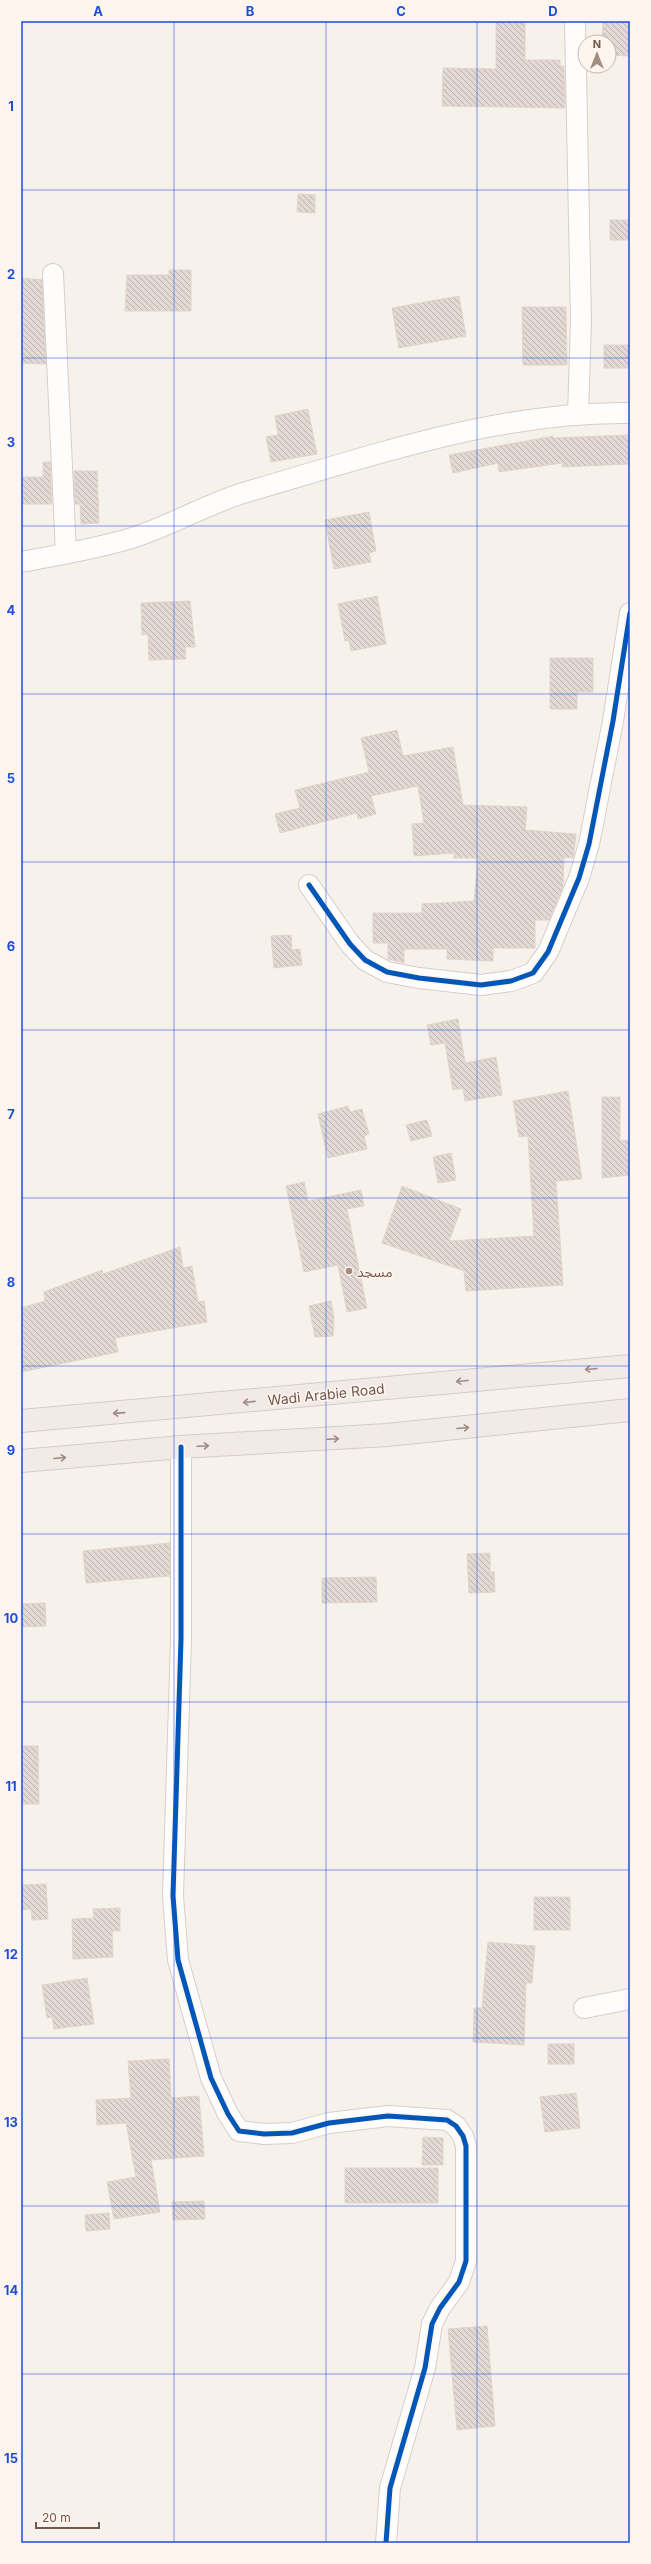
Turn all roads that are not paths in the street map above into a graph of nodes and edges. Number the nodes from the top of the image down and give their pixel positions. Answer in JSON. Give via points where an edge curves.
{"nodes":[{"id":1,"x":575,"y":21,"type":"edge"},
{"id":2,"x":53,"y":274,"type":"dead end"},
{"id":3,"x":578,"y":414,"type":"junction"},
{"id":4,"x":630,"y":414,"type":"edge"},
{"id":5,"x":66,"y":553,"type":"junction"},
{"id":6,"x":21,"y":562,"type":"edge"},
{"id":7,"x":630,"y":613,"type":"edge"},
{"id":8,"x":309,"y":885,"type":"dead end"},
{"id":9,"x":630,"y":1366,"type":"edge"},
{"id":10,"x":630,"y":1410,"type":"edge"},
{"id":11,"x":21,"y":1421,"type":"edge"},
{"id":12,"x":180,"y":1447,"type":"junction"},
{"id":13,"x":21,"y":1461,"type":"edge"},
{"id":14,"x":630,"y":1999,"type":"edge"},
{"id":15,"x":584,"y":2008,"type":"dead end"},
{"id":16,"x":386,"y":2543,"type":"edge"}],
"edges":[{"from":1,"to":3,"type":"street","via":[[581,321]]},
{"from":2,"to":5,"type":"street"},
{"from":3,"to":4,"type":"street"},
{"from":3,"to":5,"type":"street","via":[[466,432],[336,466],[214,503],[134,538]]},
{"from":5,"to":6,"type":"street"},
{"from":7,"to":8,"type":"street","via":[[613,721],[580,878],[548,952],[533,973],[511,981],[481,985],[387,972],[365,960],[350,944]]},
{"from":9,"to":11,"type":"highway","name":"Wadi Arabie Road","one_way":true},
{"from":12,"to":10,"type":"highway","one_way":true,"via":[[387,1435]]},
{"from":13,"to":12,"type":"highway","one_way":true},
{"from":12,"to":16,"type":"street","via":[[180,1639],[172,1896],[178,1960],[211,2078],[239,2131],[264,2134],[292,2133],[329,2123],[388,2116],[447,2120],[456,2126],[466,2146],[466,2261],[459,2282],[432,2324],[424,2368],[390,2488]]},
{"from":14,"to":15,"type":"street"}]}
